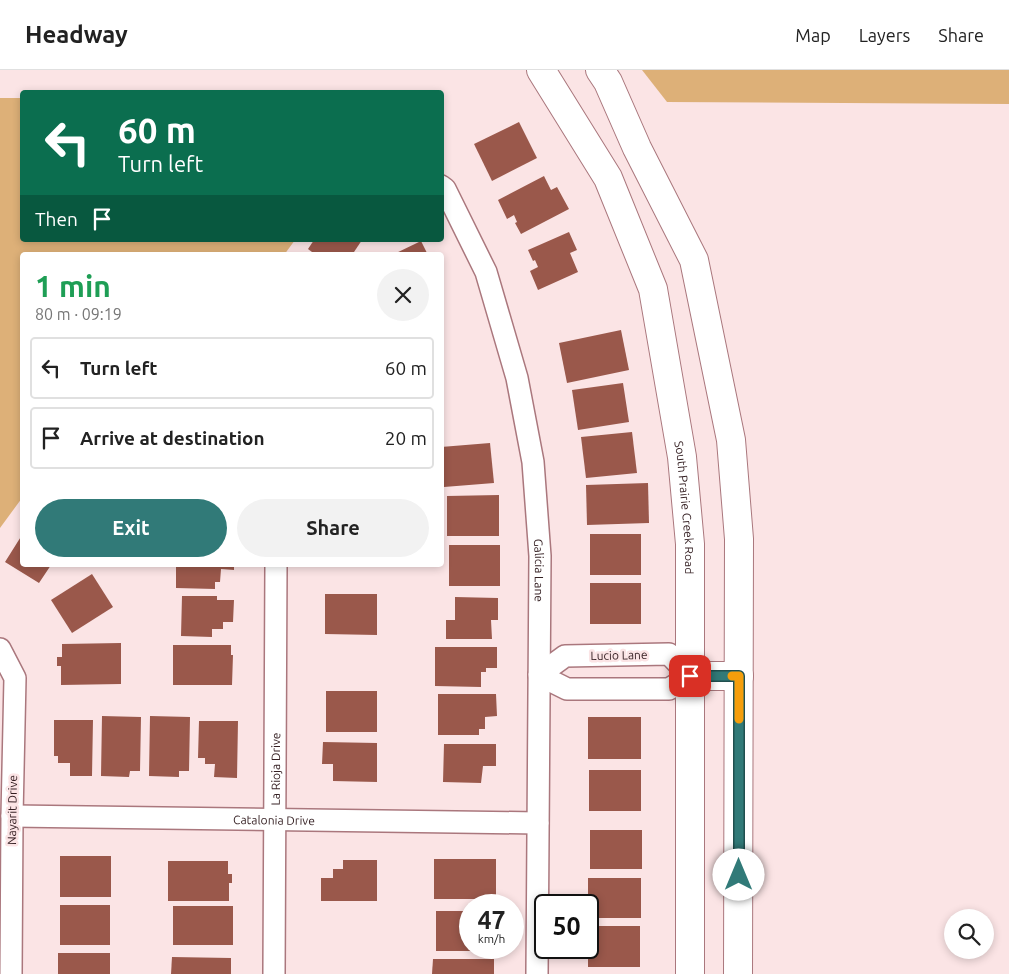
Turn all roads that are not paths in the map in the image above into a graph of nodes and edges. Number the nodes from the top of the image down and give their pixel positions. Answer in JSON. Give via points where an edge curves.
{"nodes":[{"id":1,"x":541,"y":70,"type":"edge"},
{"id":2,"x":600,"y":70,"type":"edge"},
{"id":3,"x":444,"y":188,"type":"edge"},
{"id":4,"x":276,"y":567,"type":"edge"},
{"id":5,"x":0,"y":649,"type":"edge"},
{"id":6,"x":539,"y":675,"type":"junction"},
{"id":7,"x":690,"y":676,"type":"junction"},
{"id":8,"x":739,"y":676,"type":"junction"},
{"id":9,"x":12,"y":816,"type":"junction"},
{"id":10,"x":275,"y":819,"type":"junction"},
{"id":11,"x":538,"y":822,"type":"junction"},
{"id":12,"x":11,"y":974,"type":"edge"},
{"id":13,"x":274,"y":974,"type":"edge"},
{"id":14,"x":537,"y":974,"type":"edge"},
{"id":15,"x":690,"y":974,"type":"edge"},
{"id":16,"x":738,"y":974,"type":"edge"}],
"edges":[{"from":1,"to":7,"type":"main road","name":"South Prairie Creek Road","via":[[608,178],[653,289],[682,457],[690,544]]},
{"from":2,"to":8,"type":"main road","via":[[694,260],[731,440],[739,539]]},
{"from":3,"to":6,"type":"street","name":"Galicia Lane","via":[[486,272],[517,378],[533,462],[540,556]]},
{"from":4,"to":10,"type":"street","name":"La Rioja Drive"},
{"from":5,"to":9,"type":"street","name":"Nayarit Drive","via":[[15,678]]},
{"from":6,"to":7,"type":"street","via":[[567,689],[669,689]]},
{"from":6,"to":7,"type":"street","name":"Lucio Lane","via":[[565,656],[669,654]]},
{"from":6,"to":11,"type":"street","name":"Galicia Lane"},
{"from":7,"to":8,"type":"main road"},
{"from":7,"to":15,"type":"main road","name":"South Prairie Creek Road"},
{"from":8,"to":16,"type":"main road"},
{"from":9,"to":10,"type":"street","name":"Catalonia Drive"},
{"from":9,"to":12,"type":"street","name":"Nayarit Drive"},
{"from":10,"to":11,"type":"street","name":"Catalonia Drive"},
{"from":10,"to":13,"type":"street","name":"La Rioja Drive"},
{"from":11,"to":14,"type":"street","name":"Galicia Lane"}]}
